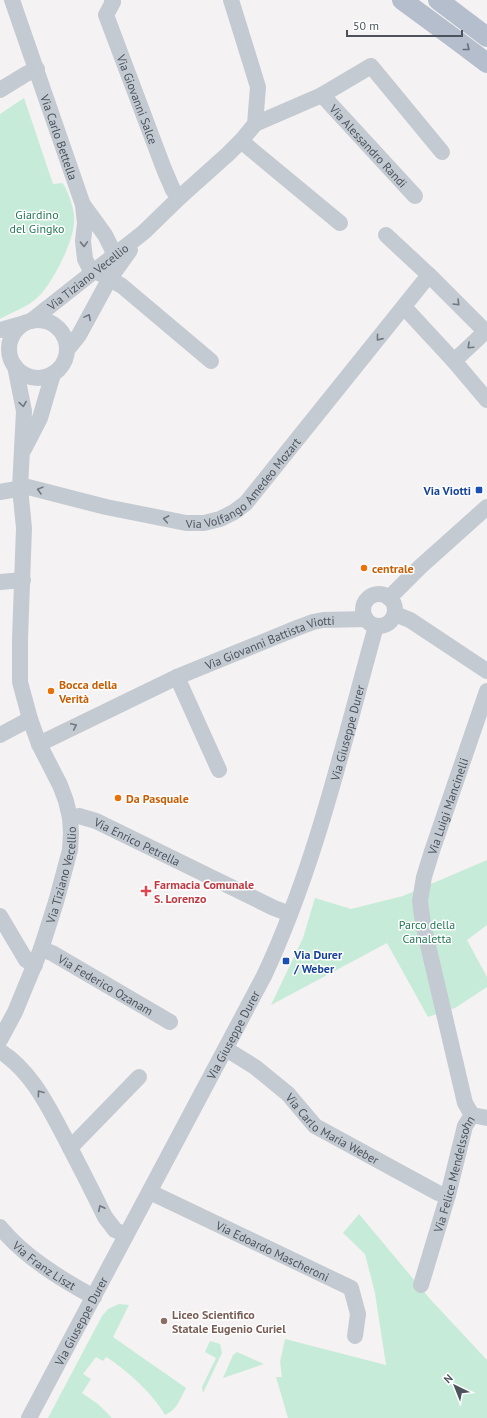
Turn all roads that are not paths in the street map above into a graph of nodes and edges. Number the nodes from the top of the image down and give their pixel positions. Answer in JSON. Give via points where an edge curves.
{"nodes":[{"id":1,"x":12,"y":0,"type":"edge"},
{"id":2,"x":112,"y":0,"type":"edge"},
{"id":3,"x":231,"y":0,"type":"edge"},
{"id":4,"x":402,"y":0,"type":"edge"},
{"id":5,"x":438,"y":0,"type":"edge"},
{"id":6,"x":487,"y":37,"type":"edge"},
{"id":7,"x":487,"y":64,"type":"edge"},
{"id":8,"x":37,"y":69,"type":"junction"},
{"id":9,"x":0,"y":90,"type":"edge"},
{"id":10,"x":322,"y":95,"type":"junction"},
{"id":11,"x":254,"y":124,"type":"junction"},
{"id":12,"x":241,"y":141,"type":"junction"},
{"id":13,"x":442,"y":152,"type":"dead end"},
{"id":14,"x":415,"y":196,"type":"dead end"},
{"id":15,"x":180,"y":197,"type":"junction"},
{"id":16,"x":83,"y":205,"type":"junction"},
{"id":17,"x":340,"y":223,"type":"dead end"},
{"id":18,"x":386,"y":236,"type":"dead end"},
{"id":19,"x":110,"y":268,"type":"junction"},
{"id":20,"x":429,"y":275,"type":"junction"},
{"id":21,"x":404,"y":307,"type":"junction"},
{"id":22,"x":28,"y":322,"type":"junction"},
{"id":23,"x":0,"y":330,"type":"edge"},
{"id":24,"x":486,"y":331,"type":"edge"},
{"id":25,"x":68,"y":350,"type":"junction"},
{"id":26,"x":9,"y":361,"type":"edge"},
{"id":27,"x":211,"y":361,"type":"dead end"},
{"id":28,"x":454,"y":361,"type":"junction"},
{"id":29,"x":53,"y":374,"type":"junction"},
{"id":30,"x":487,"y":400,"type":"edge"},
{"id":31,"x":22,"y":452,"type":"junction"},
{"id":32,"x":20,"y":488,"type":"junction"},
{"id":33,"x":0,"y":492,"type":"edge"},
{"id":34,"x":487,"y":507,"type":"edge"},
{"id":35,"x":23,"y":580,"type":"junction"},
{"id":36,"x":0,"y":582,"type":"edge"},
{"id":37,"x":389,"y":598,"type":"junction"},
{"id":38,"x":395,"y":614,"type":"junction"},
{"id":39,"x":371,"y":622,"type":"junction"},
{"id":40,"x":487,"y":670,"type":"edge"},
{"id":41,"x":177,"y":677,"type":"junction"},
{"id":42,"x":487,"y":691,"type":"edge"},
{"id":43,"x":30,"y":718,"type":"junction"},
{"id":44,"x":0,"y":735,"type":"edge"},
{"id":45,"x":39,"y":744,"type":"junction"},
{"id":46,"x":219,"y":770,"type":"dead end"},
{"id":47,"x":70,"y":818,"type":"junction"},
{"id":48,"x":290,"y":914,"type":"junction"},
{"id":49,"x":0,"y":916,"type":"edge"},
{"id":50,"x":423,"y":924,"type":"joint"},
{"id":51,"x":41,"y":949,"type":"junction"},
{"id":52,"x":35,"y":965,"type":"junction"},
{"id":53,"x":170,"y":1022,"type":"dead end"},
{"id":54,"x":0,"y":1040,"type":"edge"},
{"id":55,"x":226,"y":1049,"type":"junction"},
{"id":56,"x":0,"y":1052,"type":"edge"},
{"id":57,"x":139,"y":1077,"type":"dead end"},
{"id":58,"x":479,"y":1117,"type":"edge"},
{"id":59,"x":70,"y":1148,"type":"junction"},
{"id":60,"x":150,"y":1192,"type":"junction"},
{"id":61,"x":448,"y":1195,"type":"junction"},
{"id":62,"x":0,"y":1227,"type":"edge"},
{"id":63,"x":126,"y":1235,"type":"junction"},
{"id":64,"x":421,"y":1285,"type":"dead end"},
{"id":65,"x":94,"y":1296,"type":"junction"},
{"id":66,"x":355,"y":1336,"type":"dead end"},
{"id":67,"x":29,"y":1418,"type":"edge"}],
"edges":[{"from":1,"to":8,"type":"street","name":"Via Carlo Bettella"},
{"from":2,"to":15,"type":"street","name":"Via Giovanni Salce","via":[[106,15],[164,169],[173,190]]},
{"from":3,"to":11,"type":"street","via":[[258,87]]},
{"from":4,"to":7,"type":"main road","one_way":true},
{"from":5,"to":6,"type":"main road"},
{"from":8,"to":9,"type":"street"},
{"from":8,"to":16,"type":"street","name":"Via Carlo Bettella"},
{"from":10,"to":11,"type":"street","name":"Via Alessandro Randi"},
{"from":10,"to":13,"type":"street","name":"Via Alessandro Randi","via":[[371,66]]},
{"from":10,"to":14,"type":"street","name":"Via Alessandro Randi"},
{"from":11,"to":12,"type":"street","name":"Via Tiziano Vecellio"},
{"from":12,"to":15,"type":"street","name":"Via Tiziano Vecellio"},
{"from":12,"to":17,"type":"street"},
{"from":15,"to":19,"type":"street","name":"Via Tiziano Vecellio"},
{"from":16,"to":19,"type":"street","name":"Via Carlo Bettella","via":[[105,235]]},
{"from":16,"to":19,"type":"street","name":"Via Carlo Bettella","one_way":true,"via":[[85,259],[89,267]]},
{"from":18,"to":20,"type":"street"},
{"from":19,"to":22,"type":"street","name":"Via Tiziano Vecellio"},
{"from":25,"to":19,"type":"street","name":"Via Tiziano Vecellio","one_way":true,"via":[[79,335]]},
{"from":19,"to":27,"type":"street","name":"Via Tiziano Vecellio","via":[[122,286]]},
{"from":20,"to":21,"type":"street","name":"Via Volfango Amedeo Mozart"},
{"from":20,"to":24,"type":"street","one_way":true},
{"from":21,"to":28,"type":"street"},
{"from":21,"to":32,"type":"street","name":"Via Volfango Amedeo Mozart","one_way":true,"via":[[246,503],[220,519],[204,523],[186,523],[106,507],[28,487]]},
{"from":22,"to":23,"type":"street"},
{"from":22,"to":25,"type":"street","via":[[46,321],[59,329],[67,342]]},
{"from":22,"to":26,"type":"street","via":[[15,331],[12,337]]},
{"from":24,"to":28,"type":"street","one_way":true},
{"from":25,"to":29,"type":"street","via":[[61,368]]},
{"from":26,"to":29,"type":"street","via":[[24,374],[35,378]]},
{"from":26,"to":31,"type":"street","name":"Via Tiziano Vecellio","one_way":true,"via":[[24,411]]},
{"from":28,"to":30,"type":"street"},
{"from":29,"to":31,"type":"street","name":"Via Tiziano Vecellio","via":[[40,418]]},
{"from":31,"to":32,"type":"street","name":"Via Tiziano Vecellio"},
{"from":32,"to":33,"type":"street"},
{"from":32,"to":35,"type":"street","name":"Via Tiziano Vecellio","via":[[24,528]]},
{"from":34,"to":37,"type":"street"},
{"from":35,"to":36,"type":"street"},
{"from":35,"to":43,"type":"street","name":"Via Tiziano Vecellio","via":[[20,682]]},
{"from":37,"to":38,"type":"street","via":[[395,608]]},
{"from":37,"to":39,"type":"street","via":[[384,595],[374,596],[365,603],[363,608]]},
{"from":38,"to":39,"type":"street","name":"Via Giovanni Battista Viotti","via":[[388,624],[382,626]]},
{"from":38,"to":40,"type":"street","via":[[410,620]]},
{"from":39,"to":41,"type":"street","name":"Via Giovanni Battista Viotti","via":[[313,622]]},
{"from":39,"to":48,"type":"street","name":"Via Giuseppe Durer","via":[[321,823]]},
{"from":45,"to":41,"type":"street","name":"Via Giovanni Battista Viotti","one_way":true},
{"from":41,"to":46,"type":"street"},
{"from":42,"to":50,"type":"street","name":"Via Luigi Mancinelli","via":[[424,878],[420,901]]},
{"from":43,"to":44,"type":"street"},
{"from":43,"to":45,"type":"street","name":"Via Tiziano Vecellio"},
{"from":45,"to":47,"type":"street","name":"Via Tiziano Vecellio","via":[[60,786]]},
{"from":47,"to":48,"type":"street","name":"Via Enrico Petrella","via":[[79,816],[96,821]]},
{"from":47,"to":51,"type":"street","name":"Via Tiziano Vecellio","via":[[70,850]]},
{"from":48,"to":55,"type":"street","name":"Via Giuseppe Durer","via":[[279,946]]},
{"from":49,"to":52,"type":"street","via":[[26,960]]},
{"from":50,"to":58,"type":"street","name":"Via Felice Mendelssohn","via":[[465,1103]]},
{"from":51,"to":52,"type":"street","name":"Via Tiziano Vecellio"},
{"from":51,"to":53,"type":"street","name":"Via Federico Ozanam"},
{"from":52,"to":54,"type":"street","name":"Via Tiziano Vecellio"},
{"from":55,"to":60,"type":"street","name":"Via Giuseppe Durer"},
{"from":55,"to":61,"type":"street","name":"Via Carlo Maria Weber","via":[[255,1067],[288,1094],[315,1126],[438,1193]]},
{"from":59,"to":56,"type":"street","one_way":true,"via":[[43,1097],[27,1075]]},
{"from":57,"to":59,"type":"street"},
{"from":58,"to":61,"type":"street","name":"Via Felice Mendelssohn","via":[[465,1126]]},
{"from":63,"to":59,"type":"street","one_way":true,"via":[[115,1230],[105,1217]]},
{"from":60,"to":63,"type":"street","name":"Via Giuseppe Durer"},
{"from":60,"to":66,"type":"street","name":"Via Edoardo Mascheroni","via":[[351,1288],[358,1314]]},
{"from":61,"to":64,"type":"street","name":"Via Felice Mendelssohn"},
{"from":62,"to":65,"type":"street","name":"Via Franz Liszt","via":[[25,1253],[56,1275]]},
{"from":63,"to":65,"type":"street","name":"Via Giuseppe Durer"},
{"from":65,"to":67,"type":"street","name":"Via Giuseppe Durer"}]}
